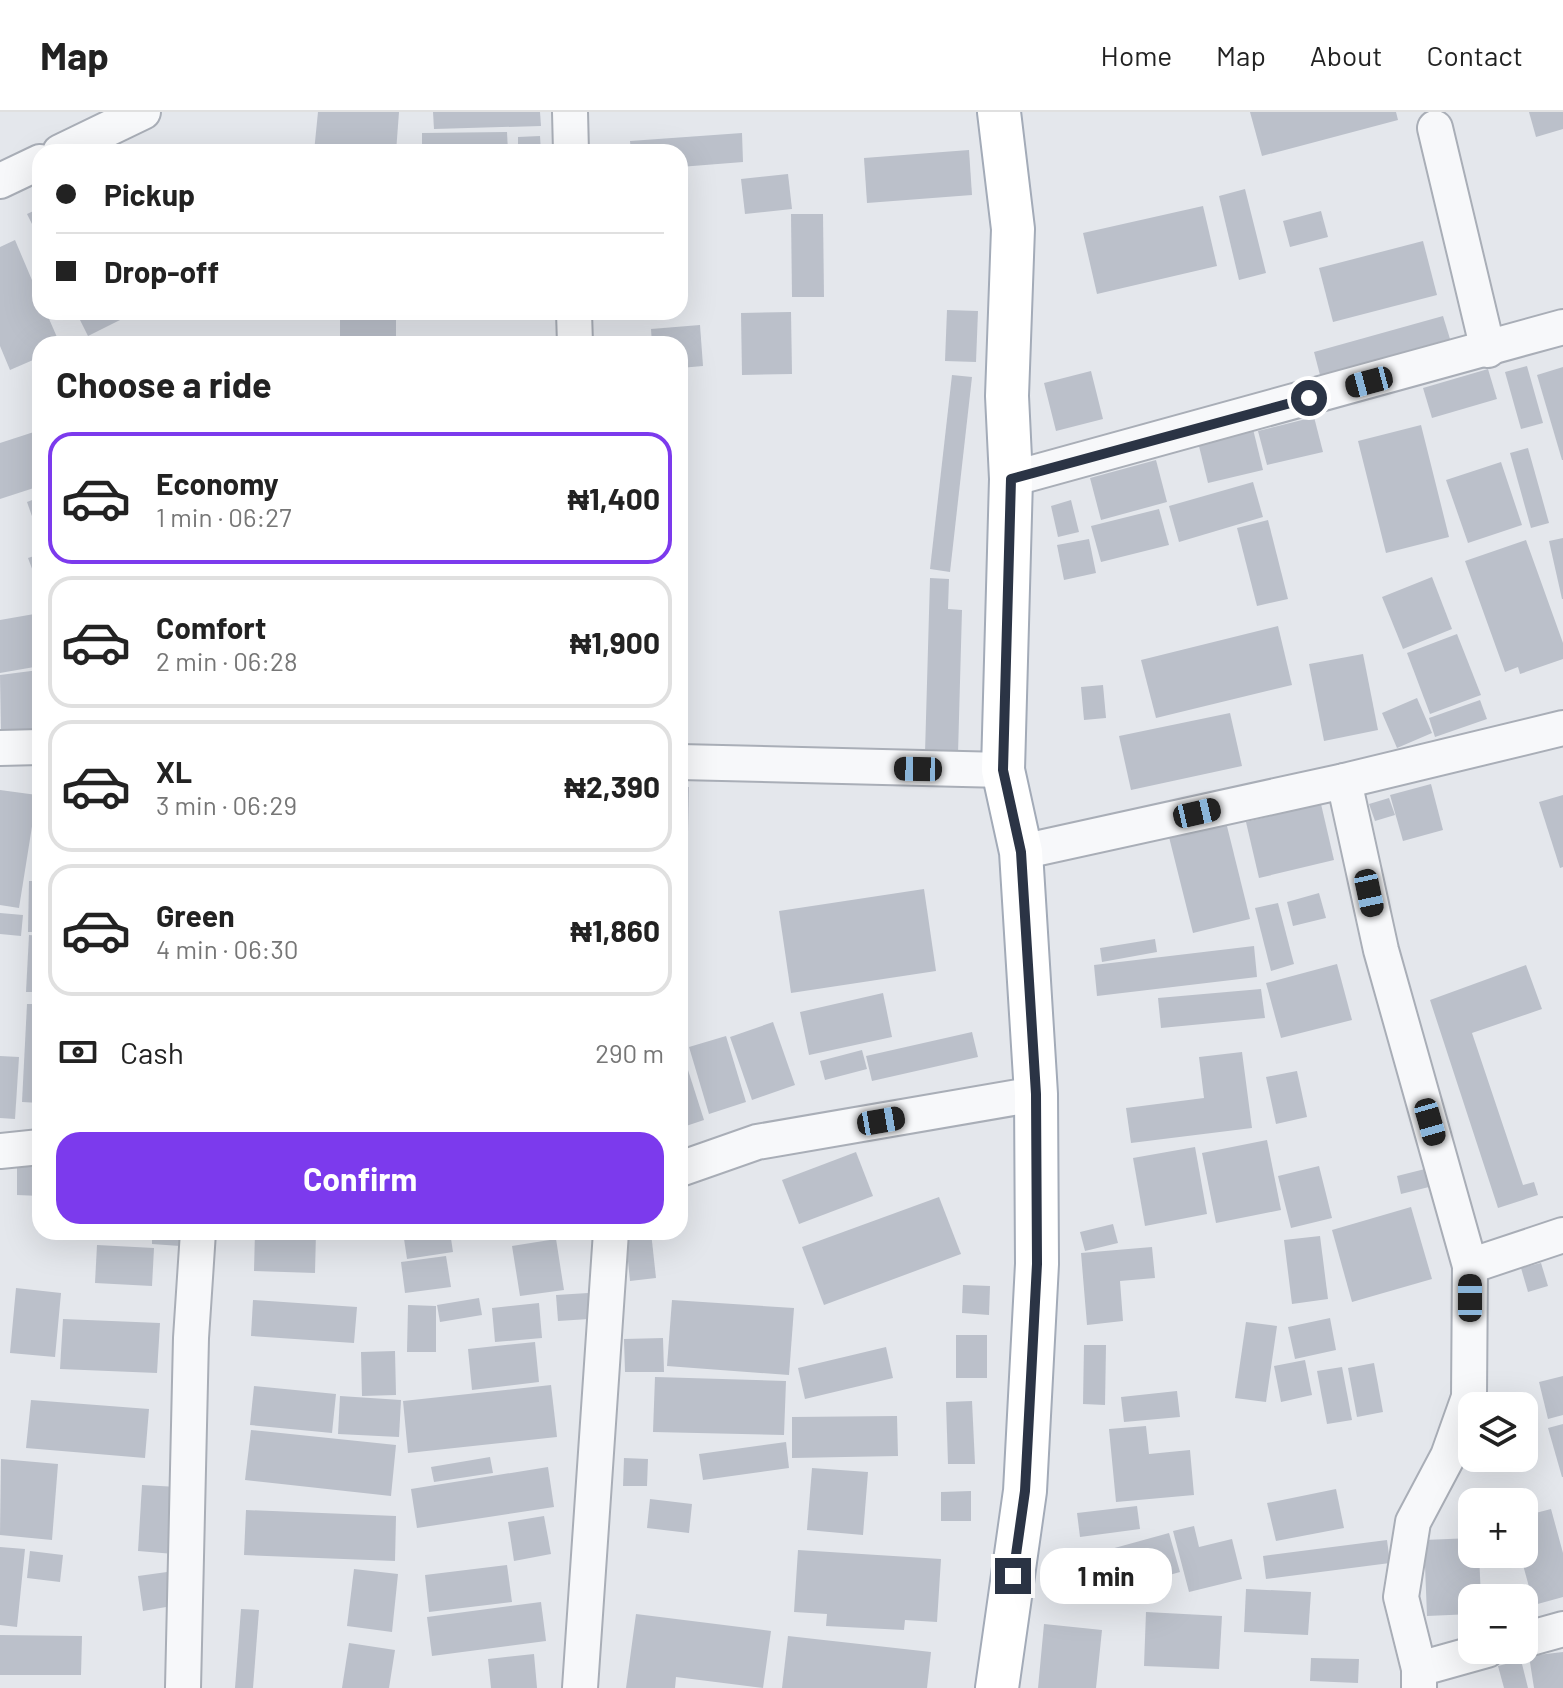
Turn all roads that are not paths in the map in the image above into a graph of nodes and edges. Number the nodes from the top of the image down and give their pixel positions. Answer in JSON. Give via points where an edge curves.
{"nodes":[{"id":1,"x":143,"y":112,"type":"edge"},
{"id":2,"x":570,"y":112,"type":"edge"},
{"id":3,"x":999,"y":112,"type":"edge"},
{"id":4,"x":1435,"y":128,"type":"dead end"},
{"id":5,"x":77,"y":144,"type":"edge"},
{"id":6,"x":571,"y":144,"type":"edge"},
{"id":7,"x":32,"y":166,"type":"edge"},
{"id":8,"x":0,"y":181,"type":"edge"},
{"id":9,"x":1563,"y":327,"type":"edge"},
{"id":10,"x":1488,"y":350,"type":"junction"},
{"id":11,"x":1011,"y":479,"type":"junction"},
{"id":12,"x":1563,"y":728,"type":"edge"},
{"id":13,"x":32,"y":747,"type":"edge"},
{"id":14,"x":0,"y":748,"type":"edge"},
{"id":15,"x":688,"y":762,"type":"edge"},
{"id":16,"x":1003,"y":770,"type":"junction"},
{"id":17,"x":1344,"y":781,"type":"junction"},
{"id":18,"x":1021,"y":852,"type":"junction"},
{"id":19,"x":1036,"y":1094,"type":"junction"},
{"id":20,"x":32,"y":1148,"type":"edge"},
{"id":21,"x":0,"y":1151,"type":"edge"},
{"id":22,"x":688,"y":1166,"type":"edge"},
{"id":23,"x":1563,"y":1235,"type":"edge"},
{"id":24,"x":197,"y":1240,"type":"edge"},
{"id":25,"x":610,"y":1240,"type":"edge"},
{"id":26,"x":1470,"y":1266,"type":"junction"},
{"id":27,"x":1563,"y":1629,"type":"edge"},
{"id":28,"x":1538,"y":1636,"type":"edge"},
{"id":29,"x":1458,"y":1662,"type":"edge"},
{"id":30,"x":1419,"y":1678,"type":"edge"},
{"id":31,"x":183,"y":1688,"type":"edge"},
{"id":32,"x":580,"y":1688,"type":"edge"},
{"id":33,"x":997,"y":1688,"type":"edge"}],
"edges":[{"from":1,"to":5,"type":"street"},
{"from":2,"to":6,"type":"street"},
{"from":3,"to":11,"type":"main road","via":[[1013,229],[1007,396]]},
{"from":4,"to":10,"type":"street"},
{"from":7,"to":8,"type":"street"},
{"from":9,"to":10,"type":"street"},
{"from":10,"to":11,"type":"street"},
{"from":11,"to":16,"type":"main road"},
{"from":12,"to":17,"type":"street"},
{"from":13,"to":14,"type":"street"},
{"from":15,"to":16,"type":"street"},
{"from":16,"to":18,"type":"main road"},
{"from":17,"to":18,"type":"street"},
{"from":17,"to":26,"type":"street","via":[[1381,950]]},
{"from":18,"to":19,"type":"main road"},
{"from":19,"to":22,"type":"street","via":[[757,1142]]},
{"from":19,"to":33,"type":"main road","via":[[1037,1264],[1025,1491]]},
{"from":20,"to":21,"type":"street"},
{"from":23,"to":26,"type":"street"},
{"from":24,"to":31,"type":"street"},
{"from":25,"to":32,"type":"street"},
{"from":26,"to":30,"type":"street","via":[[1469,1397],[1448,1456],[1413,1522],[1401,1597]]},
{"from":27,"to":28,"type":"street"},
{"from":29,"to":30,"type":"street"}]}
